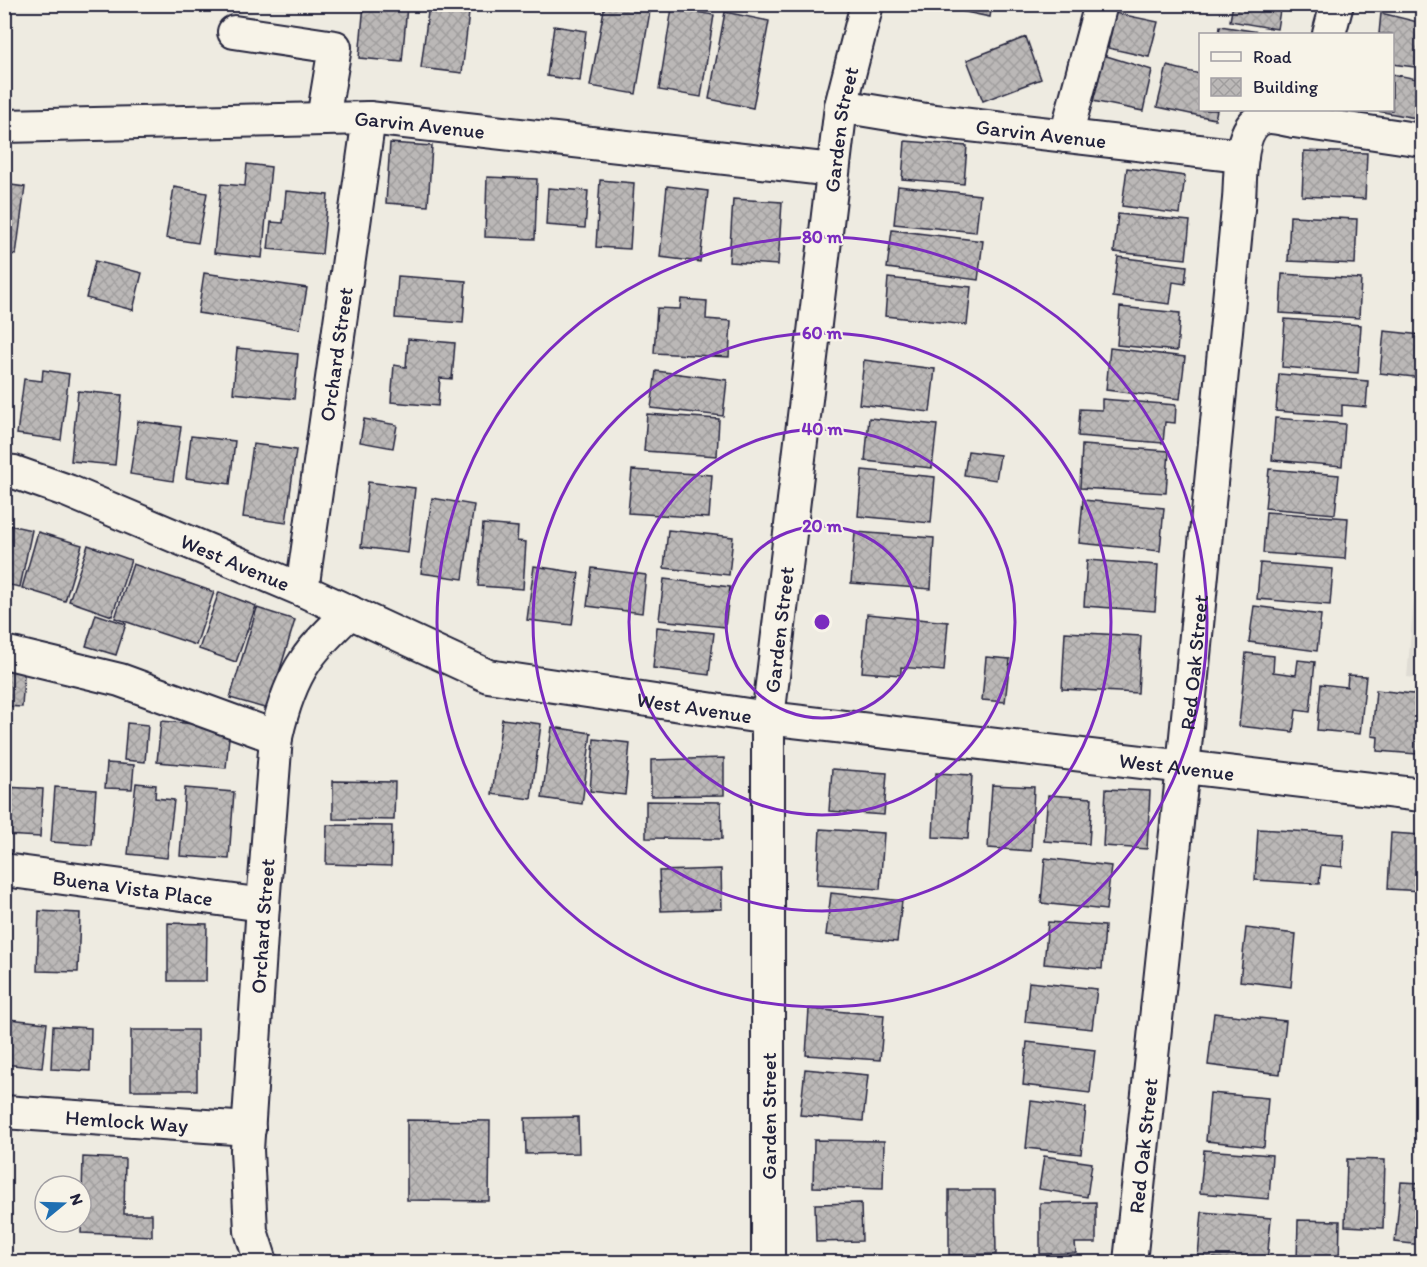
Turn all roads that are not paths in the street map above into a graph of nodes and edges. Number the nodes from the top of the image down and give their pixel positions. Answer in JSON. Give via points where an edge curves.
{"nodes":[{"id":1,"x":867,"y":4,"type":"edge"},
{"id":2,"x":1101,"y":4,"type":"edge"},
{"id":3,"x":1336,"y":4,"type":"edge"},
{"id":4,"x":234,"y":32,"type":"dead end"},
{"id":5,"x":1329,"y":33,"type":"edge"},
{"id":6,"x":841,"y":106,"type":"junction"},
{"id":7,"x":1299,"y":115,"type":"edge"},
{"id":8,"x":369,"y":118,"type":"junction"},
{"id":9,"x":323,"y":119,"type":"junction"},
{"id":10,"x":4,"y":126,"type":"edge"},
{"id":11,"x":1066,"y":136,"type":"junction"},
{"id":12,"x":1422,"y":140,"type":"edge"},
{"id":13,"x":1242,"y":156,"type":"junction"},
{"id":14,"x":833,"y":170,"type":"junction"},
{"id":15,"x":4,"y":471,"type":"edge"},
{"id":16,"x":302,"y":590,"type":"junction"},
{"id":17,"x":350,"y":612,"type":"junction"},
{"id":18,"x":4,"y":652,"type":"edge"},
{"id":19,"x":768,"y":718,"type":"junction"},
{"id":20,"x":276,"y":737,"type":"junction"},
{"id":21,"x":1183,"y":767,"type":"junction"},
{"id":22,"x":1422,"y":795,"type":"edge"},
{"id":23,"x":4,"y":870,"type":"edge"},
{"id":24,"x":263,"y":905,"type":"junction"},
{"id":25,"x":4,"y":1112,"type":"edge"},
{"id":26,"x":249,"y":1129,"type":"junction"},
{"id":27,"x":261,"y":1263,"type":"edge"},
{"id":28,"x":768,"y":1263,"type":"edge"},
{"id":29,"x":1130,"y":1263,"type":"edge"}],
"edges":[{"from":1,"to":6,"type":"street","name":"Garden Street"},
{"from":2,"to":11,"type":"street"},
{"from":3,"to":5,"type":"street"},
{"from":4,"to":9,"type":"street","via":[[335,47]]},
{"from":6,"to":11,"type":"street","name":"Garvin Avenue"},
{"from":6,"to":14,"type":"street","name":"Garden Street"},
{"from":7,"to":12,"type":"street"},
{"from":7,"to":13,"type":"street","name":"Red Oak Street","via":[[1268,116],[1256,121],[1245,136]]},
{"from":8,"to":9,"type":"street","name":"Garvin Avenue"},
{"from":8,"to":14,"type":"street","name":"Garvin Avenue"},
{"from":8,"to":16,"type":"street","name":"Orchard Street"},
{"from":9,"to":10,"type":"street","name":"Garvin Avenue"},
{"from":11,"to":13,"type":"street","name":"Garvin Avenue"},
{"from":13,"to":21,"type":"street","name":"Red Oak Street"},
{"from":14,"to":19,"type":"street","name":"Garden Street"},
{"from":15,"to":16,"type":"street","name":"West Avenue","via":[[68,491]]},
{"from":16,"to":17,"type":"street","name":"West Avenue"},
{"from":17,"to":19,"type":"street","name":"West Avenue","via":[[488,676]]},
{"from":17,"to":20,"type":"street","name":"Orchard Street","via":[[306,658],[294,678]]},
{"from":18,"to":20,"type":"street","via":[[120,680]]},
{"from":19,"to":21,"type":"street","name":"West Avenue"},
{"from":19,"to":28,"type":"street","name":"Garden Street"},
{"from":20,"to":24,"type":"street","name":"Orchard Street"},
{"from":21,"to":22,"type":"street","name":"West Avenue"},
{"from":21,"to":29,"type":"street","name":"Red Oak Street"},
{"from":23,"to":24,"type":"street","name":"Buena Vista Place"},
{"from":24,"to":26,"type":"street","name":"Orchard Street"},
{"from":25,"to":26,"type":"street","name":"Hemlock Way"},
{"from":26,"to":27,"type":"street","name":"Orchard Street","via":[[251,1231]]}]}
